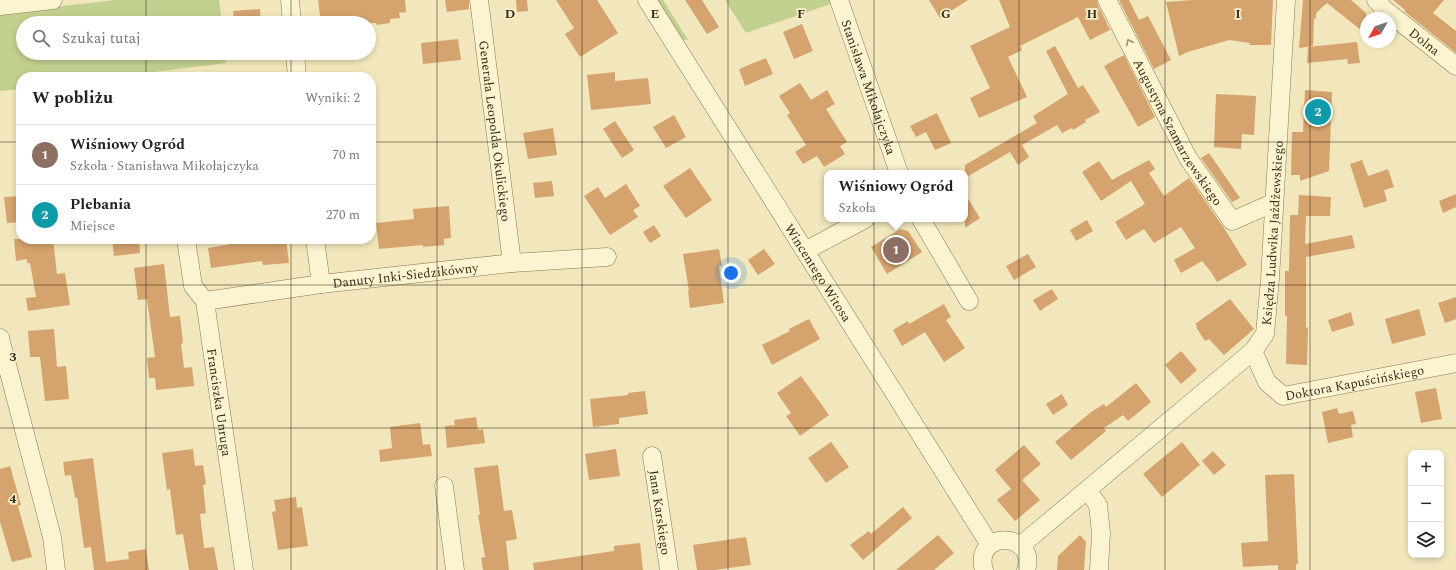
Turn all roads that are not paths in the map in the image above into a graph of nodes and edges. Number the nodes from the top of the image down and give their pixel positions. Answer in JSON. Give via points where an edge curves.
{"nodes":[{"id":1,"x":44,"y":0,"type":"edge"},
{"id":2,"x":290,"y":0,"type":"edge"},
{"id":3,"x":479,"y":0,"type":"edge"},
{"id":4,"x":647,"y":0,"type":"edge"},
{"id":5,"x":839,"y":0,"type":"edge"},
{"id":6,"x":1107,"y":0,"type":"edge"},
{"id":7,"x":1286,"y":0,"type":"edge"},
{"id":8,"x":1376,"y":0,"type":"edge"},
{"id":9,"x":0,"y":6,"type":"edge"},
{"id":10,"x":291,"y":16,"type":"edge"},
{"id":11,"x":296,"y":60,"type":"edge"},
{"id":12,"x":1456,"y":66,"type":"edge"},
{"id":13,"x":297,"y":72,"type":"edge"},
{"id":14,"x":898,"y":170,"type":"edge"},
{"id":15,"x":1273,"y":203,"type":"junction"},
{"id":16,"x":859,"y":222,"type":"edge"},
{"id":17,"x":923,"y":222,"type":"edge"},
{"id":18,"x":187,"y":244,"type":"edge"},
{"id":19,"x":316,"y":244,"type":"edge"},
{"id":20,"x":805,"y":251,"type":"junction"},
{"id":21,"x":607,"y":257,"type":"dead end"},
{"id":22,"x":512,"y":263,"type":"junction"},
{"id":23,"x":321,"y":284,"type":"junction"},
{"id":24,"x":205,"y":301,"type":"junction"},
{"id":25,"x":969,"y":302,"type":"dead end"},
{"id":26,"x":0,"y":338,"type":"edge"},
{"id":27,"x":1253,"y":351,"type":"junction"},
{"id":28,"x":1456,"y":363,"type":"edge"},
{"id":29,"x":652,"y":456,"type":"dead end"},
{"id":30,"x":444,"y":486,"type":"dead end"},
{"id":31,"x":1088,"y":491,"type":"junction"},
{"id":32,"x":990,"y":545,"type":"junction"},
{"id":33,"x":1020,"y":546,"type":"junction"},
{"id":34,"x":56,"y":570,"type":"edge"},
{"id":35,"x":244,"y":570,"type":"edge"},
{"id":36,"x":456,"y":570,"type":"edge"},
{"id":37,"x":669,"y":570,"type":"edge"},
{"id":38,"x":984,"y":570,"type":"edge"},
{"id":39,"x":1026,"y":570,"type":"edge"},
{"id":40,"x":1099,"y":570,"type":"edge"}],
"edges":[{"from":1,"to":9,"type":"street"},
{"from":2,"to":10,"type":"street"},
{"from":3,"to":22,"type":"street","name":"Generała Leopolda Okulickiego"},
{"from":4,"to":20,"type":"street","name":"Wincentego Witosa"},
{"from":5,"to":14,"type":"street","name":"Stanisława Mikołajczyka"},
{"from":15,"to":6,"type":"street","name":"Augustyna Szamarzewskiego","one_way":true,"via":[[1232,221],[1188,158]]},
{"from":7,"to":15,"type":"street","name":"Księdza Ludwika Jażdżewskiego"},
{"from":8,"to":12,"type":"street","name":"Dolna"},
{"from":11,"to":13,"type":"street"},
{"from":15,"to":27,"type":"street","name":"Księdza Ludwika Jażdżewskiego","via":[[1265,334]]},
{"from":16,"to":20,"type":"street"},
{"from":17,"to":25,"type":"street"},
{"from":18,"to":24,"type":"street","name":"Franciszka Unruga","via":[[193,286]]},
{"from":19,"to":23,"type":"street"},
{"from":20,"to":32,"type":"street","name":"Wincentego Witosa"},
{"from":21,"to":22,"type":"street","name":"Danuty Inki-Siedzikówny"},
{"from":22,"to":23,"type":"street","name":"Danuty Inki-Siedzikówny"},
{"from":23,"to":24,"type":"street","name":"Danuty Inki-Siedzikówny"},
{"from":24,"to":35,"type":"street","name":"Franciszka Unruga"},
{"from":26,"to":34,"type":"street","via":[[52,537]]},
{"from":27,"to":28,"type":"street","name":"Doktora Kapuścińskiego","via":[[1267,382],[1284,396]]},
{"from":27,"to":31,"type":"street","name":"Księdza Ludwika Jażdżewskiego"},
{"from":29,"to":37,"type":"street","name":"Jana Karskiego"},
{"from":30,"to":36,"type":"street"},
{"from":31,"to":33,"type":"street","name":"Księdza Ludwika Jażdżewskiego"},
{"from":31,"to":40,"type":"street","via":[[1098,505],[1101,533]]},
{"from":32,"to":33,"type":"street","via":[[1002,540],[1015,542]]},
{"from":32,"to":38,"type":"street","via":[[983,556]]},
{"from":33,"to":39,"type":"street","via":[[1027,558]]}]}
